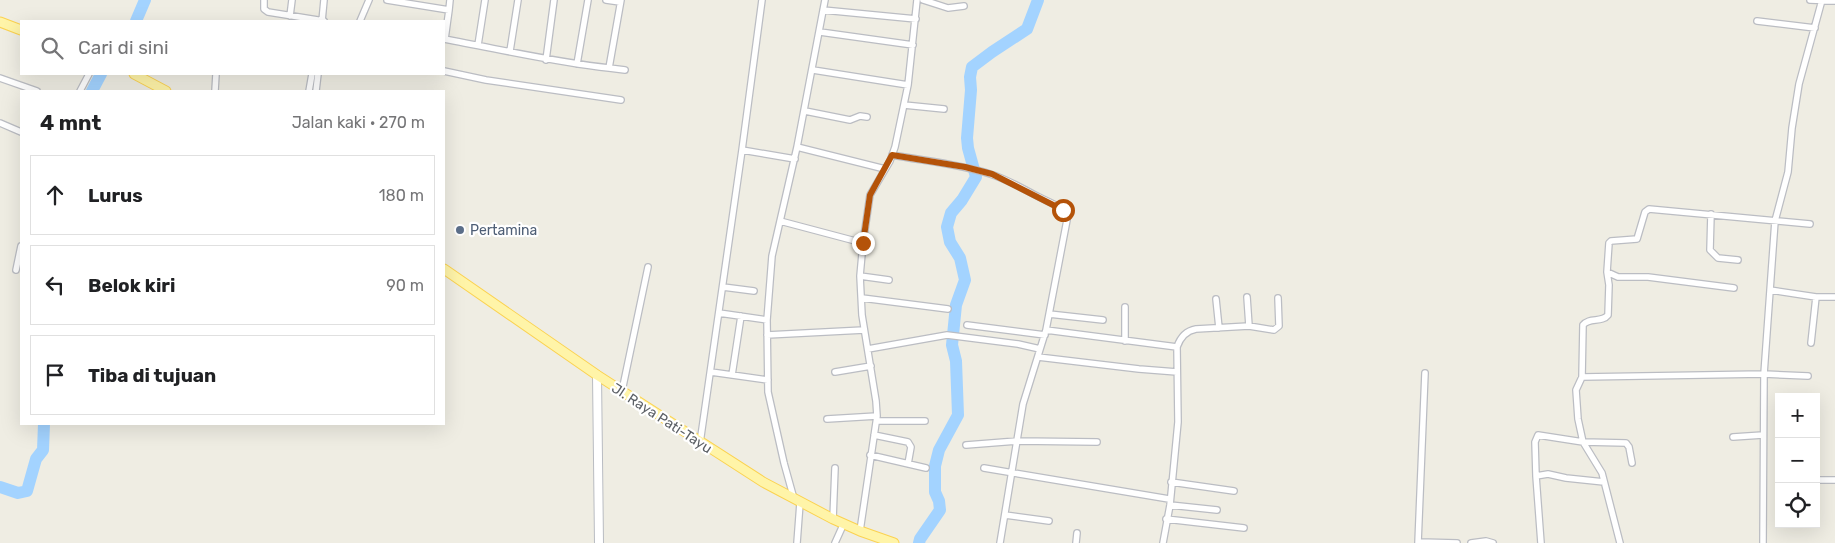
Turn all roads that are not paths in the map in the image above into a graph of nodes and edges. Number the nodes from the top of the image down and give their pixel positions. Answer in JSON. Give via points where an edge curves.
{"nodes":[{"id":1,"x":264,"y":0,"type":"edge"},
{"id":2,"x":292,"y":0,"type":"edge"},
{"id":3,"x":324,"y":0,"type":"edge"},
{"id":4,"x":369,"y":0,"type":"edge"},
{"id":5,"x":387,"y":0,"type":"edge"},
{"id":6,"x":450,"y":0,"type":"edge"},
{"id":7,"x":485,"y":0,"type":"edge"},
{"id":8,"x":518,"y":0,"type":"edge"},
{"id":9,"x":554,"y":0,"type":"edge"},
{"id":10,"x":588,"y":0,"type":"edge"},
{"id":11,"x":606,"y":0,"type":"edge"},
{"id":12,"x":762,"y":0,"type":"edge"},
{"id":13,"x":825,"y":0,"type":"edge"},
{"id":14,"x":917,"y":0,"type":"edge"},
{"id":15,"x":923,"y":0,"type":"edge"},
{"id":16,"x":1810,"y":0,"type":"edge"},
{"id":17,"x":1822,"y":0,"type":"edge"},
{"id":18,"x":1835,"y":0,"type":"edge"},
{"id":19,"x":620,"y":1,"type":"edge"},
{"id":20,"x":413,"y":2,"type":"edge"},
{"id":21,"x":964,"y":6,"type":"dead end"},
{"id":22,"x":449,"y":10,"type":"junction"},
{"id":23,"x":823,"y":10,"type":"junction"},
{"id":24,"x":290,"y":16,"type":"junction"},
{"id":25,"x":916,"y":19,"type":"junction"},
{"id":26,"x":316,"y":20,"type":"edge"},
{"id":27,"x":322,"y":20,"type":"edge"},
{"id":28,"x":360,"y":20,"type":"edge"},
{"id":29,"x":0,"y":22,"type":"edge"},
{"id":30,"x":1757,"y":22,"type":"dead end"},
{"id":31,"x":1815,"y":28,"type":"junction"},
{"id":32,"x":20,"y":30,"type":"edge"},
{"id":33,"x":820,"y":32,"type":"junction"},
{"id":34,"x":445,"y":33,"type":"edge"},
{"id":35,"x":445,"y":39,"type":"edge"},
{"id":36,"x":478,"y":45,"type":"junction"},
{"id":37,"x":913,"y":46,"type":"junction"},
{"id":38,"x":510,"y":51,"type":"junction"},
{"id":39,"x":546,"y":60,"type":"junction"},
{"id":40,"x":577,"y":64,"type":"junction"},
{"id":41,"x":609,"y":68,"type":"junction"},
{"id":42,"x":625,"y":70,"type":"dead end"},
{"id":43,"x":813,"y":70,"type":"junction"},
{"id":44,"x":445,"y":72,"type":"edge"},
{"id":45,"x":88,"y":75,"type":"edge"},
{"id":46,"x":136,"y":75,"type":"edge"},
{"id":47,"x":216,"y":75,"type":"edge"},
{"id":48,"x":315,"y":75,"type":"edge"},
{"id":49,"x":315,"y":75,"type":"edge"},
{"id":50,"x":0,"y":78,"type":"edge"},
{"id":51,"x":908,"y":85,"type":"junction"},
{"id":52,"x":34,"y":90,"type":"edge"},
{"id":53,"x":81,"y":90,"type":"edge"},
{"id":54,"x":164,"y":90,"type":"edge"},
{"id":55,"x":215,"y":90,"type":"edge"},
{"id":56,"x":309,"y":90,"type":"edge"},
{"id":57,"x":316,"y":90,"type":"edge"},
{"id":58,"x":621,"y":100,"type":"dead end"},
{"id":59,"x":904,"y":105,"type":"junction"},
{"id":60,"x":944,"y":109,"type":"dead end"},
{"id":61,"x":805,"y":110,"type":"junction"},
{"id":62,"x":867,"y":117,"type":"dead end"},
{"id":63,"x":0,"y":123,"type":"edge"},
{"id":64,"x":20,"y":131,"type":"edge"},
{"id":65,"x":797,"y":147,"type":"junction"},
{"id":66,"x":742,"y":150,"type":"junction"},
{"id":67,"x":892,"y":155,"type":"junction"},
{"id":68,"x":795,"y":159,"type":"junction"},
{"id":69,"x":886,"y":169,"type":"junction"},
{"id":70,"x":1711,"y":214,"type":"junction"},
{"id":71,"x":780,"y":221,"type":"junction"},
{"id":72,"x":1775,"y":221,"type":"junction"},
{"id":73,"x":1810,"y":224,"type":"dead end"},
{"id":74,"x":863,"y":243,"type":"junction"},
{"id":75,"x":20,"y":251,"type":"edge"},
{"id":76,"x":1738,"y":260,"type":"dead end"},
{"id":77,"x":648,"y":267,"type":"dead end"},
{"id":78,"x":16,"y":270,"type":"dead end"},
{"id":79,"x":445,"y":270,"type":"edge"},
{"id":80,"x":1607,"y":272,"type":"junction"},
{"id":81,"x":860,"y":276,"type":"junction"},
{"id":82,"x":889,"y":280,"type":"dead end"},
{"id":83,"x":722,"y":287,"type":"junction"},
{"id":84,"x":1734,"y":288,"type":"dead end"},
{"id":85,"x":1770,"y":290,"type":"junction"},
{"id":86,"x":754,"y":291,"type":"dead end"},
{"id":87,"x":1248,"y":296,"type":"dead end"},
{"id":88,"x":1816,"y":297,"type":"junction"},
{"id":89,"x":1835,"y":297,"type":"edge"},
{"id":90,"x":862,"y":298,"type":"junction"},
{"id":91,"x":1278,"y":298,"type":"dead end"},
{"id":92,"x":1216,"y":299,"type":"dead end"},
{"id":93,"x":1125,"y":308,"type":"dead end"},
{"id":94,"x":948,"y":310,"type":"dead end"},
{"id":95,"x":719,"y":313,"type":"junction"},
{"id":96,"x":1049,"y":314,"type":"junction"},
{"id":97,"x":741,"y":316,"type":"junction"},
{"id":98,"x":766,"y":320,"type":"junction"},
{"id":99,"x":1103,"y":320,"type":"dead end"},
{"id":100,"x":967,"y":325,"type":"dead end"},
{"id":101,"x":1249,"y":326,"type":"junction"},
{"id":102,"x":1218,"y":328,"type":"junction"},
{"id":103,"x":864,"y":330,"type":"junction"},
{"id":104,"x":1046,"y":333,"type":"junction"},
{"id":105,"x":768,"y":335,"type":"junction"},
{"id":106,"x":1126,"y":341,"type":"junction"},
{"id":107,"x":1811,"y":343,"type":"dead end"},
{"id":108,"x":1177,"y":348,"type":"junction"},
{"id":109,"x":868,"y":349,"type":"junction"},
{"id":110,"x":1040,"y":349,"type":"junction"},
{"id":111,"x":1038,"y":357,"type":"junction"},
{"id":112,"x":871,"y":366,"type":"junction"},
{"id":113,"x":711,"y":372,"type":"junction"},
{"id":114,"x":835,"y":372,"type":"dead end"},
{"id":115,"x":1177,"y":372,"type":"junction"},
{"id":116,"x":1425,"y":373,"type":"dead end"},
{"id":117,"x":1764,"y":374,"type":"junction"},
{"id":118,"x":597,"y":375,"type":"junction"},
{"id":119,"x":732,"y":375,"type":"junction"},
{"id":120,"x":1808,"y":376,"type":"dead end"},
{"id":121,"x":1582,"y":377,"type":"junction"},
{"id":122,"x":768,"y":380,"type":"junction"},
{"id":123,"x":622,"y":392,"type":"junction"},
{"id":124,"x":827,"y":419,"type":"dead end"},
{"id":125,"x":877,"y":419,"type":"junction"},
{"id":126,"x":925,"y":421,"type":"dead end"},
{"id":127,"x":874,"y":435,"type":"junction"},
{"id":128,"x":1763,"y":435,"type":"junction"},
{"id":129,"x":1733,"y":437,"type":"dead end"},
{"id":130,"x":1016,"y":441,"type":"junction"},
{"id":131,"x":1097,"y":442,"type":"dead end"},
{"id":132,"x":1584,"y":442,"type":"junction"},
{"id":133,"x":700,"y":443,"type":"junction"},
{"id":134,"x":966,"y":444,"type":"dead end"},
{"id":135,"x":870,"y":455,"type":"junction"},
{"id":136,"x":1632,"y":463,"type":"dead end"},
{"id":137,"x":908,"y":464,"type":"junction"},
{"id":138,"x":835,"y":468,"type":"dead end"},
{"id":139,"x":926,"y":468,"type":"dead end"},
{"id":140,"x":984,"y":468,"type":"dead end"},
{"id":141,"x":1012,"y":472,"type":"junction"},
{"id":142,"x":1536,"y":476,"type":"junction"},
{"id":143,"x":1820,"y":480,"type":"edge"},
{"id":144,"x":1835,"y":480,"type":"edge"},
{"id":145,"x":1171,"y":482,"type":"junction"},
{"id":146,"x":1604,"y":482,"type":"junction"},
{"id":147,"x":1234,"y":491,"type":"dead end"},
{"id":148,"x":797,"y":501,"type":"junction"},
{"id":149,"x":1169,"y":502,"type":"junction"},
{"id":150,"x":1217,"y":510,"type":"dead end"},
{"id":151,"x":1005,"y":516,"type":"junction"},
{"id":152,"x":834,"y":519,"type":"junction"},
{"id":153,"x":1166,"y":519,"type":"junction"},
{"id":154,"x":1049,"y":521,"type":"dead end"},
{"id":155,"x":844,"y":523,"type":"junction"},
{"id":156,"x":1244,"y":528,"type":"dead end"},
{"id":157,"x":860,"y":531,"type":"junction"},
{"id":158,"x":1077,"y":534,"type":"dead end"},
{"id":159,"x":1418,"y":542,"type":"edge"},
{"id":160,"x":599,"y":543,"type":"edge"},
{"id":161,"x":797,"y":543,"type":"edge"},
{"id":162,"x":835,"y":543,"type":"edge"},
{"id":163,"x":894,"y":543,"type":"edge"},
{"id":164,"x":1000,"y":543,"type":"edge"},
{"id":165,"x":1076,"y":543,"type":"edge"},
{"id":166,"x":1162,"y":543,"type":"edge"},
{"id":167,"x":1457,"y":543,"type":"edge"},
{"id":168,"x":1471,"y":543,"type":"edge"},
{"id":169,"x":1493,"y":543,"type":"edge"},
{"id":170,"x":1541,"y":543,"type":"edge"},
{"id":171,"x":1620,"y":543,"type":"edge"},
{"id":172,"x":1763,"y":543,"type":"edge"}],
"edges":[{"from":1,"to":24,"type":"street","via":[[265,11]]},
{"from":2,"to":24,"type":"street"},
{"from":3,"to":27,"type":"street"},
{"from":4,"to":28,"type":"street"},
{"from":5,"to":20,"type":"street"},
{"from":6,"to":22,"type":"street"},
{"from":7,"to":36,"type":"street"},
{"from":8,"to":38,"type":"street"},
{"from":9,"to":39,"type":"street"},
{"from":10,"to":40,"type":"street"},
{"from":11,"to":19,"type":"street"},
{"from":12,"to":66,"type":"street"},
{"from":13,"to":23,"type":"street"},
{"from":14,"to":25,"type":"street"},
{"from":15,"to":21,"type":"street","via":[[948,8]]},
{"from":16,"to":17,"type":"street"},
{"from":17,"to":18,"type":"street"},
{"from":17,"to":31,"type":"street"},
{"from":19,"to":41,"type":"street"},
{"from":20,"to":22,"type":"street"},
{"from":22,"to":34,"type":"street"},
{"from":23,"to":25,"type":"street"},
{"from":23,"to":33,"type":"street"},
{"from":24,"to":26,"type":"street"},
{"from":25,"to":37,"type":"street"},
{"from":29,"to":32,"type":"main road"},
{"from":30,"to":31,"type":"street"},
{"from":31,"to":72,"type":"street","via":[[1799,84],[1788,172]]},
{"from":33,"to":37,"type":"street"},
{"from":33,"to":43,"type":"street"},
{"from":35,"to":36,"type":"street"},
{"from":36,"to":38,"type":"street"},
{"from":37,"to":51,"type":"street"},
{"from":38,"to":39,"type":"street"},
{"from":39,"to":40,"type":"street"},
{"from":40,"to":41,"type":"street"},
{"from":41,"to":42,"type":"street"},
{"from":43,"to":51,"type":"street"},
{"from":43,"to":61,"type":"street"},
{"from":44,"to":58,"type":"street"},
{"from":45,"to":53,"type":"street"},
{"from":46,"to":54,"type":"main road"},
{"from":47,"to":55,"type":"street"},
{"from":48,"to":56,"type":"street"},
{"from":49,"to":57,"type":"street"},
{"from":50,"to":52,"type":"street"},
{"from":51,"to":59,"type":"street"},
{"from":59,"to":60,"type":"street"},
{"from":59,"to":67,"type":"street"},
{"from":61,"to":62,"type":"street","via":[[850,120]]},
{"from":61,"to":65,"type":"street"},
{"from":63,"to":64,"type":"street"},
{"from":65,"to":68,"type":"street"},
{"from":65,"to":69,"type":"street"},
{"from":66,"to":68,"type":"street"},
{"from":66,"to":83,"type":"street"},
{"from":67,"to":69,"type":"street"},
{"from":67,"to":96,"type":"street","via":[[992,174],[1063,210],[1067,220]]},
{"from":68,"to":71,"type":"street"},
{"from":69,"to":74,"type":"street","via":[[870,195]]},
{"from":70,"to":72,"type":"street"},
{"from":70,"to":76,"type":"street","via":[[1710,250],[1718,258]]},
{"from":70,"to":80,"type":"street","via":[[1647,210],[1637,239],[1609,243]]},
{"from":71,"to":74,"type":"street"},
{"from":71,"to":98,"type":"street","via":[[772,256]]},
{"from":72,"to":73,"type":"street"},
{"from":72,"to":85,"type":"street"},
{"from":74,"to":81,"type":"street"},
{"from":75,"to":78,"type":"street"},
{"from":77,"to":123,"type":"street"},
{"from":79,"to":118,"type":"main road","name":"Jl. Raya Pati-Tayu"},
{"from":80,"to":84,"type":"street","via":[[1618,277],[1648,277]]},
{"from":80,"to":121,"type":"street","via":[[1608,315],[1583,325]]},
{"from":81,"to":82,"type":"street"},
{"from":81,"to":90,"type":"street"},
{"from":83,"to":86,"type":"street"},
{"from":83,"to":95,"type":"street"},
{"from":85,"to":88,"type":"street"},
{"from":85,"to":117,"type":"street"},
{"from":87,"to":101,"type":"street"},
{"from":88,"to":89,"type":"street"},
{"from":88,"to":107,"type":"street"},
{"from":90,"to":94,"type":"street"},
{"from":90,"to":103,"type":"street"},
{"from":91,"to":101,"type":"street","via":[[1278,328]]},
{"from":92,"to":102,"type":"street"},
{"from":93,"to":106,"type":"street"},
{"from":95,"to":97,"type":"street"},
{"from":95,"to":113,"type":"street"},
{"from":96,"to":99,"type":"street"},
{"from":96,"to":104,"type":"street"},
{"from":97,"to":98,"type":"street"},
{"from":97,"to":119,"type":"street"},
{"from":98,"to":105,"type":"street"},
{"from":100,"to":104,"type":"street"},
{"from":101,"to":102,"type":"street"},
{"from":102,"to":108,"type":"street","via":[[1190,330],[1182,336]]},
{"from":103,"to":105,"type":"street"},
{"from":103,"to":109,"type":"street"},
{"from":104,"to":106,"type":"street"},
{"from":104,"to":110,"type":"street"},
{"from":105,"to":122,"type":"street"},
{"from":106,"to":108,"type":"street"},
{"from":108,"to":115,"type":"street"},
{"from":109,"to":110,"type":"street","via":[[952,335]]},
{"from":109,"to":112,"type":"street"},
{"from":110,"to":111,"type":"street"},
{"from":111,"to":115,"type":"street"},
{"from":111,"to":130,"type":"street","via":[[1023,404]]},
{"from":112,"to":114,"type":"street"},
{"from":112,"to":125,"type":"street"},
{"from":113,"to":119,"type":"street"},
{"from":113,"to":133,"type":"street"},
{"from":115,"to":145,"type":"street","via":[[1178,422]]},
{"from":116,"to":159,"type":"street"},
{"from":117,"to":120,"type":"street"},
{"from":117,"to":121,"type":"street"},
{"from":117,"to":128,"type":"street"},
{"from":118,"to":123,"type":"main road","name":"Jl. Raya Pati-Tayu"},
{"from":118,"to":160,"type":"street"},
{"from":119,"to":122,"type":"street"},
{"from":121,"to":132,"type":"street","via":[[1576,398]]},
{"from":122,"to":148,"type":"street","via":[[784,463]]},
{"from":123,"to":133,"type":"main road","name":"Jl. Raya Pati-Tayu"},
{"from":124,"to":125,"type":"street"},
{"from":125,"to":126,"type":"street"},
{"from":125,"to":127,"type":"street"},
{"from":127,"to":135,"type":"street"},
{"from":127,"to":137,"type":"street","via":[[908,442],[911,449]]},
{"from":128,"to":129,"type":"street"},
{"from":128,"to":172,"type":"street"},
{"from":130,"to":131,"type":"street"},
{"from":130,"to":134,"type":"street"},
{"from":130,"to":141,"type":"street"},
{"from":132,"to":136,"type":"street","via":[[1626,443]]},
{"from":132,"to":142,"type":"street","via":[[1538,435],[1535,442]]},
{"from":132,"to":146,"type":"street"},
{"from":133,"to":148,"type":"main road","name":"Jl. Raya Pati-Tayu"},
{"from":135,"to":137,"type":"street"},
{"from":135,"to":157,"type":"street"},
{"from":137,"to":139,"type":"street"},
{"from":138,"to":152,"type":"street"},
{"from":140,"to":141,"type":"street"},
{"from":141,"to":149,"type":"street"},
{"from":141,"to":151,"type":"street"},
{"from":142,"to":146,"type":"street","via":[[1548,474]]},
{"from":142,"to":170,"type":"street"},
{"from":143,"to":144,"type":"street"},
{"from":145,"to":147,"type":"street"},
{"from":145,"to":149,"type":"street"},
{"from":146,"to":171,"type":"street"},
{"from":148,"to":152,"type":"main road","name":"Jl. Raya Pati-Tayu"},
{"from":148,"to":161,"type":"street"},
{"from":149,"to":150,"type":"street"},
{"from":149,"to":153,"type":"street"},
{"from":151,"to":154,"type":"street"},
{"from":151,"to":164,"type":"street"},
{"from":152,"to":155,"type":"main road","name":"Jl. Raya Pati-Tayu"},
{"from":153,"to":156,"type":"street"},
{"from":153,"to":166,"type":"street"},
{"from":155,"to":157,"type":"main road","name":"Jl. Raya Pati-Tayu"},
{"from":155,"to":162,"type":"street"},
{"from":157,"to":163,"type":"main road","name":"Jl. Raya Pati-Tayu"},
{"from":158,"to":165,"type":"street"},
{"from":159,"to":167,"type":"street"},
{"from":168,"to":169,"type":"street"}]}
